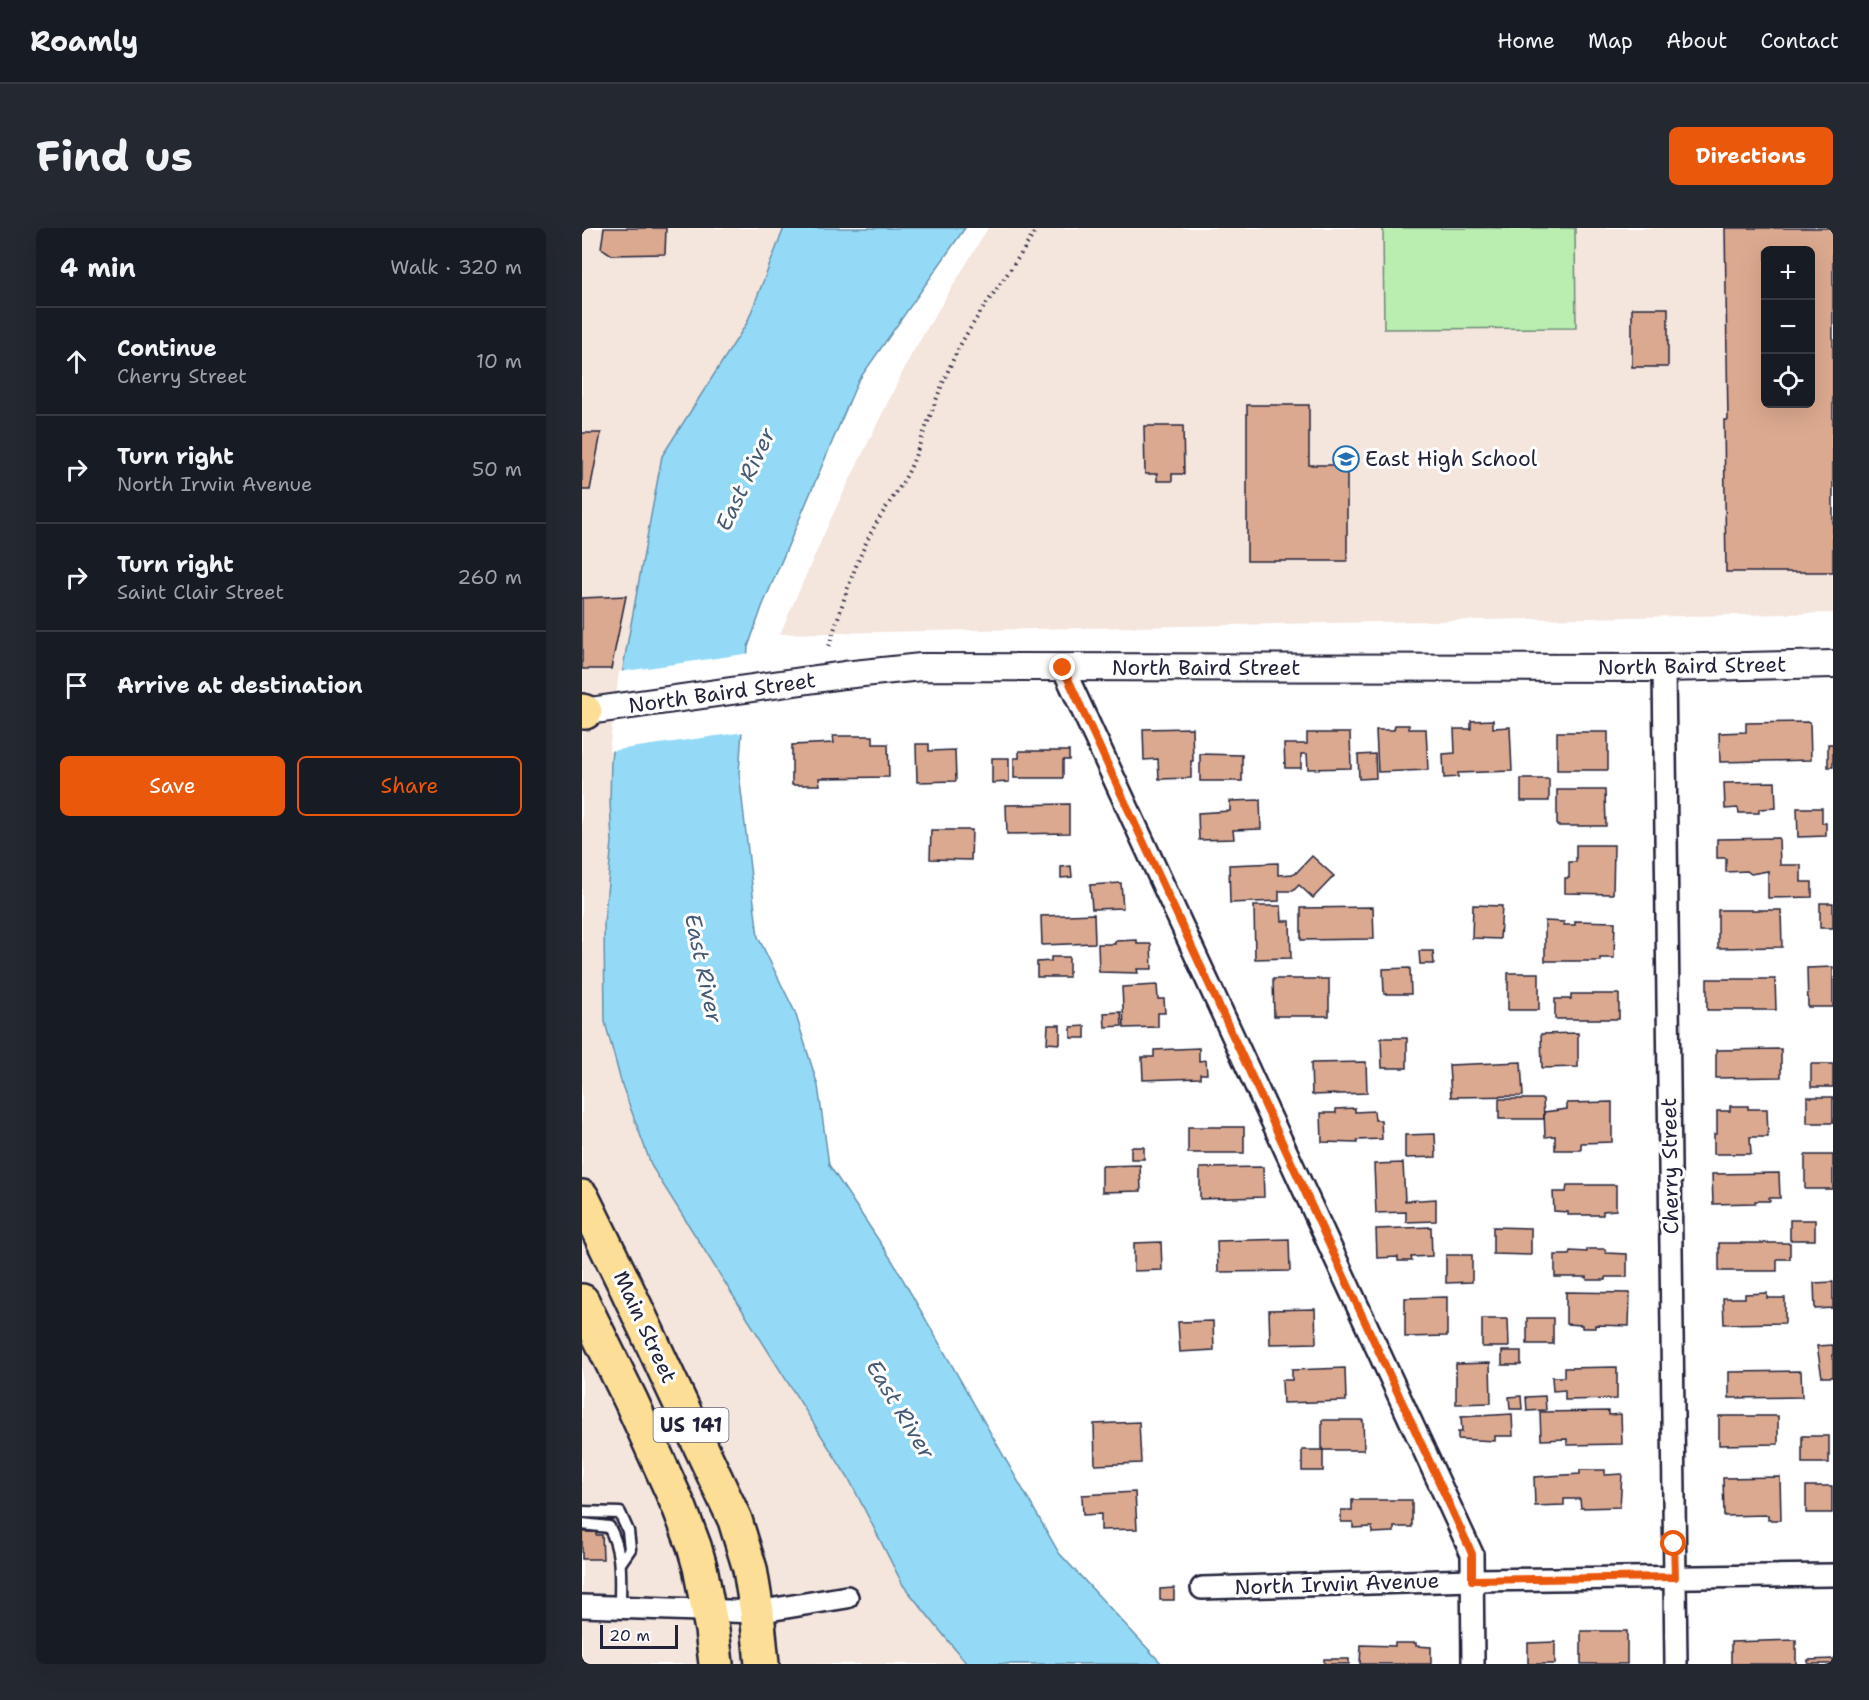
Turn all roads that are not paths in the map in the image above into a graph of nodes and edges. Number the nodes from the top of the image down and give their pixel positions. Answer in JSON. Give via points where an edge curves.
{"nodes":[{"id":1,"x":1833,"y":664,"type":"edge"},
{"id":2,"x":1063,"y":668,"type":"junction"},
{"id":3,"x":1664,"y":668,"type":"junction"},
{"id":4,"x":590,"y":711,"type":"edge"},
{"id":5,"x":582,"y":1197,"type":"edge"},
{"id":6,"x":582,"y":1301,"type":"edge"},
{"id":7,"x":582,"y":1512,"type":"edge"},
{"id":8,"x":582,"y":1524,"type":"edge"},
{"id":9,"x":621,"y":1562,"type":"junction"},
{"id":10,"x":1833,"y":1575,"type":"edge"},
{"id":11,"x":1675,"y":1577,"type":"junction"},
{"id":12,"x":1472,"y":1580,"type":"junction"},
{"id":13,"x":1202,"y":1588,"type":"dead end"},
{"id":14,"x":847,"y":1597,"type":"dead end"},
{"id":15,"x":582,"y":1606,"type":"edge"},
{"id":16,"x":620,"y":1606,"type":"junction"},
{"id":17,"x":708,"y":1611,"type":"junction"},
{"id":18,"x":757,"y":1612,"type":"junction"},
{"id":19,"x":716,"y":1664,"type":"edge"},
{"id":20,"x":762,"y":1664,"type":"edge"},
{"id":21,"x":1473,"y":1664,"type":"edge"},
{"id":22,"x":1676,"y":1664,"type":"edge"}],
"edges":[{"from":1,"to":3,"type":"street","name":"North Baird Street"},
{"from":2,"to":3,"type":"street","name":"North Baird Street"},
{"from":2,"to":4,"type":"street","name":"North Baird Street","via":[[921,667]]},
{"from":2,"to":12,"type":"street","via":[[1469,1547]]},
{"from":3,"to":11,"type":"street","name":"Cherry Street"},
{"from":5,"to":18,"type":"main road","name":"Main Street","number":"US 141","via":[[735,1520],[750,1569]]},
{"from":6,"to":17,"type":"main road","number":"US 141","via":[[680,1509],[700,1567]]},
{"from":7,"to":9,"type":"lane","via":[[620,1513],[630,1549]]},
{"from":8,"to":9,"type":"lane","via":[[609,1527]]},
{"from":9,"to":16,"type":"lane"},
{"from":10,"to":11,"type":"street","name":"North Irwin Avenue"},
{"from":11,"to":12,"type":"street","name":"North Irwin Avenue"},
{"from":11,"to":22,"type":"street","name":"Cherry Street"},
{"from":12,"to":13,"type":"street","name":"North Irwin Avenue"},
{"from":12,"to":21,"type":"street"},
{"from":14,"to":18,"type":"street"},
{"from":15,"to":16,"type":"street"},
{"from":16,"to":17,"type":"street"},
{"from":17,"to":18,"type":"street"},
{"from":17,"to":19,"type":"main road","number":"US 141"},
{"from":18,"to":20,"type":"main road","name":"Main Street","number":"US 141"}]}
